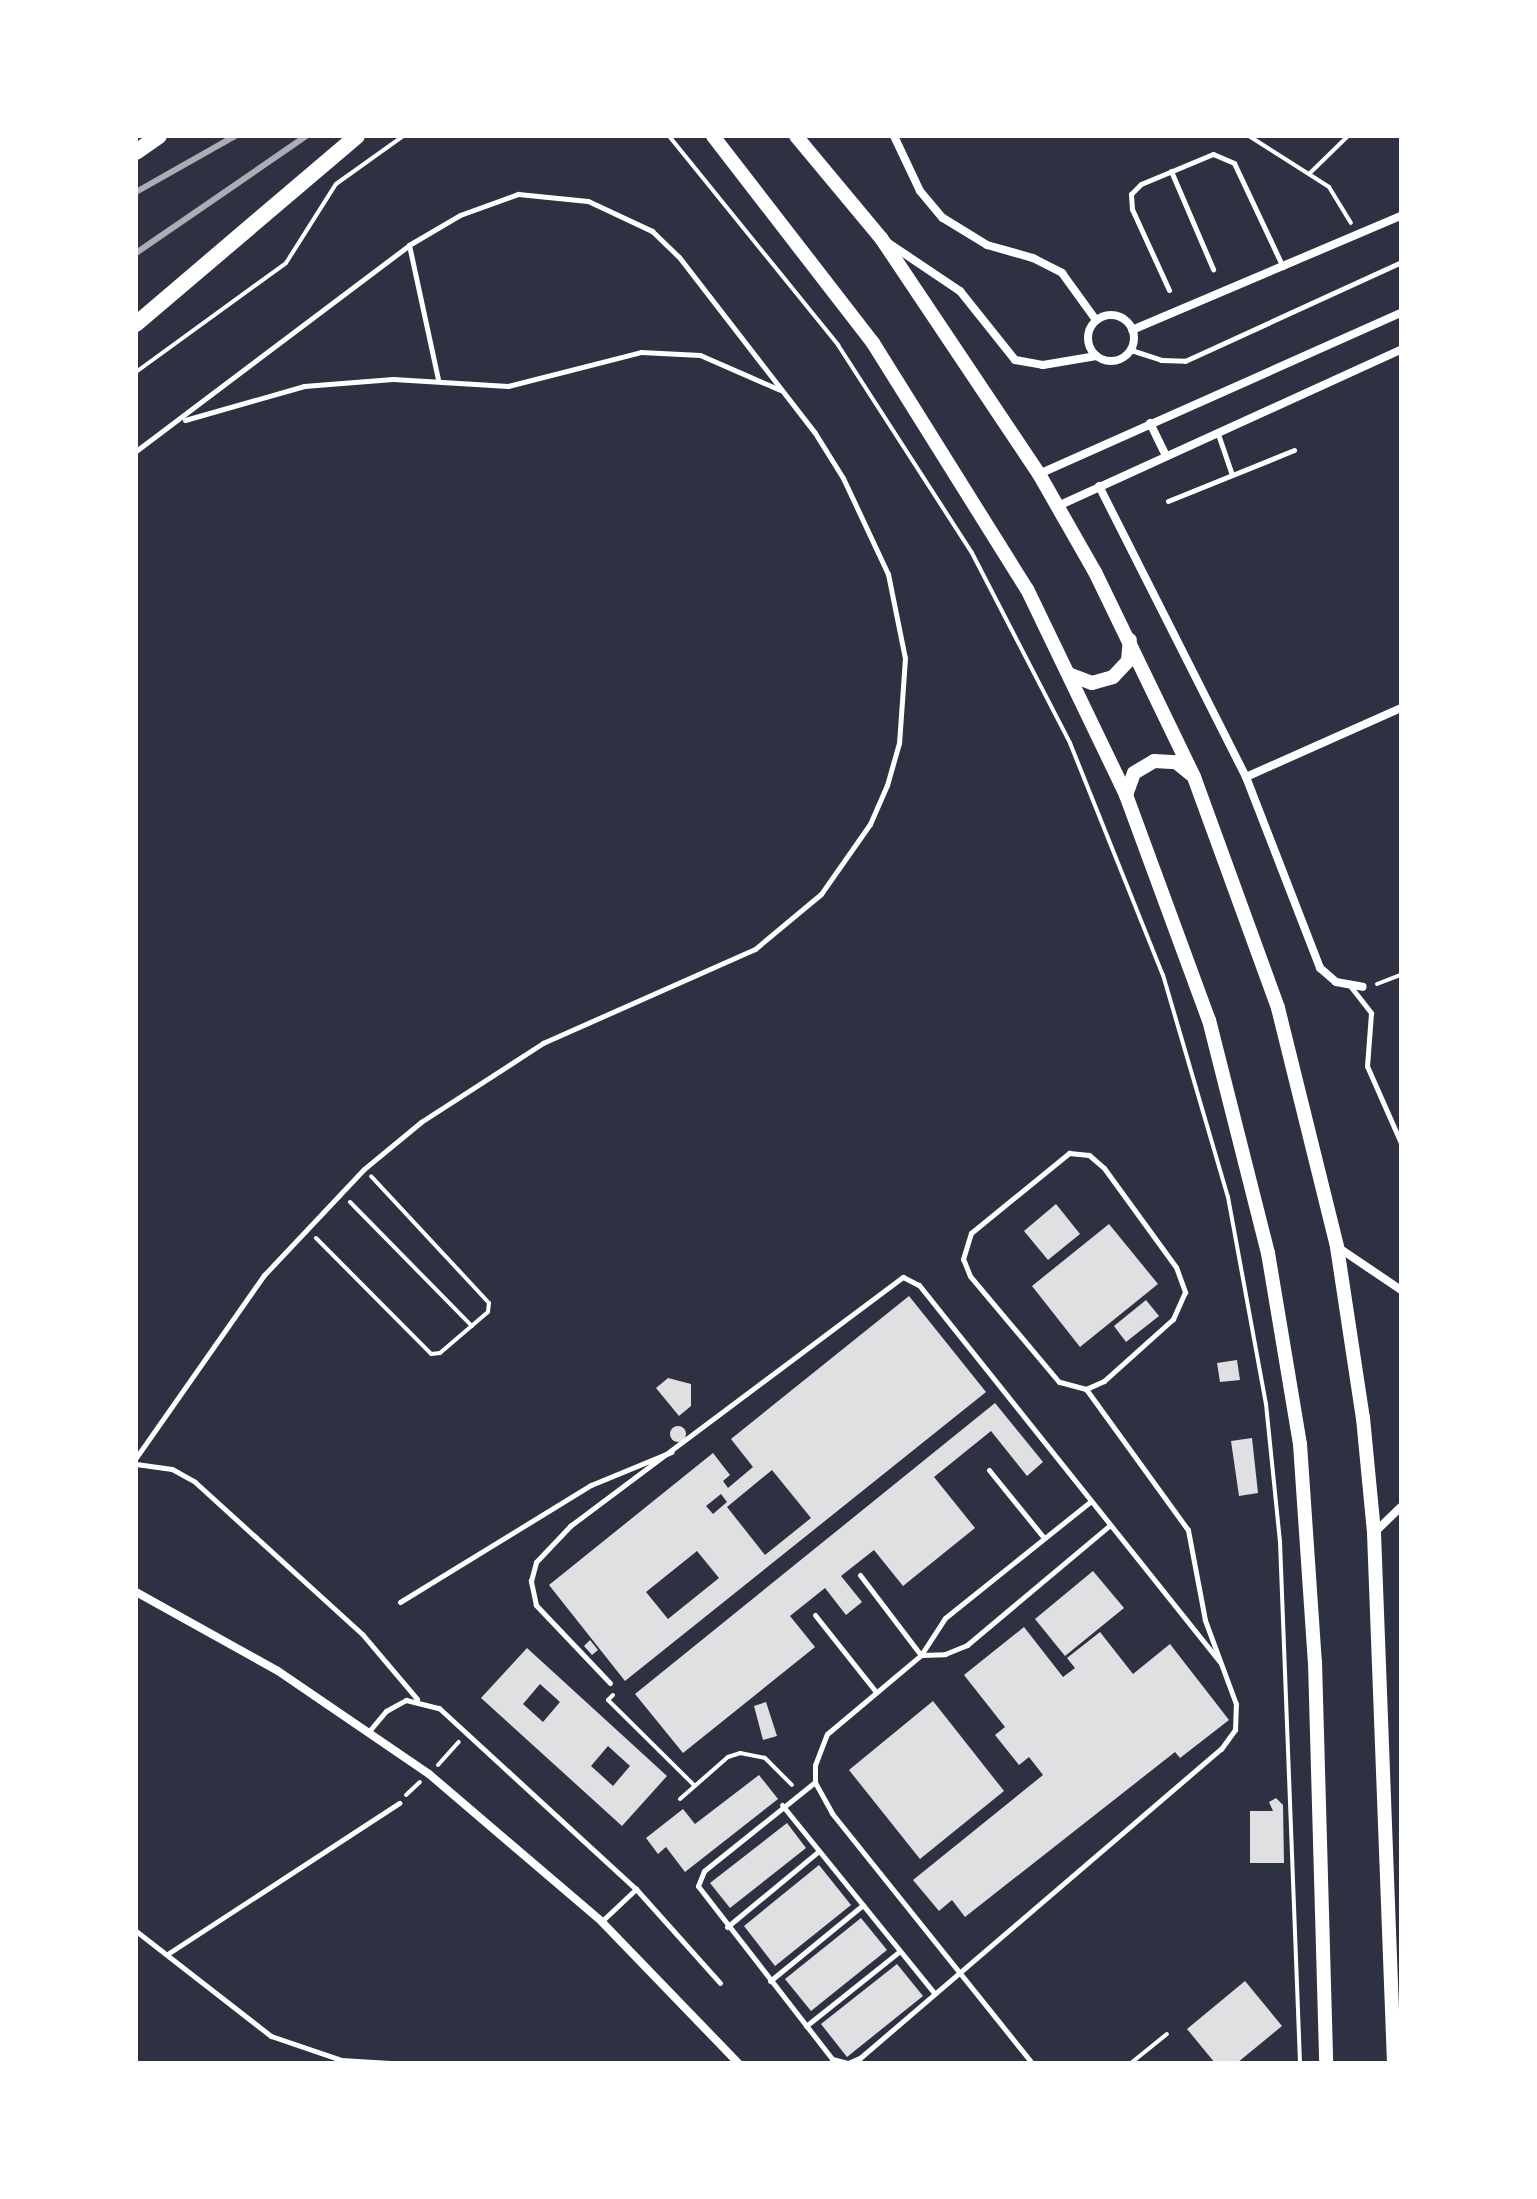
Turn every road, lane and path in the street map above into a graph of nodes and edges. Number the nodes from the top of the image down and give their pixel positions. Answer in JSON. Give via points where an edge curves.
{"nodes":[{"id":1,"x":159,"y":136,"type":"edge"},
{"id":2,"x":357,"y":136,"type":"edge"},
{"id":3,"x":403,"y":136,"type":"edge"},
{"id":4,"x":669,"y":136,"type":"edge"},
{"id":5,"x":713,"y":136,"type":"edge"},
{"id":6,"x":796,"y":136,"type":"edge"},
{"id":7,"x":894,"y":136,"type":"edge"},
{"id":8,"x":1249,"y":136,"type":"edge"},
{"id":9,"x":1348,"y":136,"type":"edge"},
{"id":10,"x":136,"y":152,"type":"edge"},
{"id":11,"x":1171,"y":171,"type":"junction"},
{"id":12,"x":1310,"y":173,"type":"junction"},
{"id":13,"x":1401,"y":216,"type":"edge"},
{"id":14,"x":1357,"y":236,"type":"junction"},
{"id":15,"x":881,"y":238,"type":"junction"},
{"id":16,"x":409,"y":245,"type":"junction"},
{"id":17,"x":1401,"y":262,"type":"edge"},
{"id":18,"x":1283,"y":268,"type":"junction"},
{"id":19,"x":1213,"y":269,"type":"dead end"},
{"id":20,"x":1169,"y":290,"type":"dead end"},
{"id":21,"x":1401,"y":313,"type":"edge"},
{"id":22,"x":1096,"y":320,"type":"junction"},
{"id":23,"x":136,"y":324,"type":"edge"},
{"id":24,"x":1132,"y":330,"type":"junction"},
{"id":25,"x":1131,"y":350,"type":"junction"},
{"id":26,"x":1401,"y":350,"type":"edge"},
{"id":27,"x":1096,"y":356,"type":"junction"},
{"id":28,"x":136,"y":372,"type":"edge"},
{"id":29,"x":438,"y":379,"type":"junction"},
{"id":30,"x":783,"y":391,"type":"junction"},
{"id":31,"x":177,"y":423,"type":"junction"},
{"id":32,"x":1150,"y":423,"type":"junction"},
{"id":33,"x":1218,"y":432,"type":"junction"},
{"id":34,"x":1294,"y":450,"type":"dead end"},
{"id":35,"x":136,"y":451,"type":"edge"},
{"id":36,"x":1166,"y":456,"type":"junction"},
{"id":37,"x":1039,"y":474,"type":"junction"},
{"id":38,"x":1232,"y":475,"type":"junction"},
{"id":39,"x":1099,"y":486,"type":"junction"},
{"id":40,"x":1168,"y":501,"type":"dead end"},
{"id":41,"x":1058,"y":506,"type":"junction"},
{"id":42,"x":1130,"y":639,"type":"junction"},
{"id":43,"x":1071,"y":675,"type":"junction"},
{"id":44,"x":1398,"y":709,"type":"edge"},
{"id":45,"x":1401,"y":722,"type":"edge"},
{"id":46,"x":1194,"y":777,"type":"junction"},
{"id":47,"x":1246,"y":777,"type":"junction"},
{"id":48,"x":1126,"y":795,"type":"junction"},
{"id":49,"x":1401,"y":975,"type":"edge"},
{"id":50,"x":1351,"y":987,"type":"junction"},
{"id":51,"x":1363,"y":987,"type":"joint"},
{"id":52,"x":1401,"y":1143,"type":"edge"},
{"id":53,"x":364,"y":1169,"type":"junction"},
{"id":54,"x":340,"y":1192,"type":"junction"},
{"id":55,"x":305,"y":1228,"type":"junction"},
{"id":56,"x":1337,"y":1247,"type":"junction"},
{"id":57,"x":1401,"y":1290,"type":"edge"},
{"id":58,"x":472,"y":1326,"type":"junction"},
{"id":59,"x":1086,"y":1389,"type":"junction"},
{"id":60,"x":677,"y":1450,"type":"junction"},
{"id":61,"x":136,"y":1458,"type":"edge"},
{"id":62,"x":136,"y":1464,"type":"edge"},
{"id":63,"x":989,"y":1470,"type":"dead end"},
{"id":64,"x":1090,"y":1502,"type":"junction"},
{"id":65,"x":1401,"y":1507,"type":"edge"},
{"id":66,"x":1109,"y":1526,"type":"junction"},
{"id":67,"x":1374,"y":1533,"type":"junction"},
{"id":68,"x":1044,"y":1538,"type":"junction"},
{"id":69,"x":860,"y":1575,"type":"dead end"},
{"id":70,"x":136,"y":1592,"type":"edge"},
{"id":71,"x":400,"y":1602,"type":"dead end"},
{"id":72,"x":815,"y":1615,"type":"dead end"},
{"id":73,"x":921,"y":1655,"type":"junction"},
{"id":74,"x":1220,"y":1662,"type":"junction"},
{"id":75,"x":610,"y":1683,"type":"joint"},
{"id":76,"x":876,"y":1692,"type":"junction"},
{"id":77,"x":417,"y":1699,"type":"junction"},
{"id":78,"x":370,"y":1730,"type":"junction"},
{"id":79,"x":815,"y":1782,"type":"junction"},
{"id":80,"x":695,"y":1786,"type":"junction"},
{"id":81,"x":799,"y":1793,"type":"junction"},
{"id":82,"x":680,"y":1799,"type":"dead end"},
{"id":83,"x":399,"y":1803,"type":"dead end"},
{"id":84,"x":782,"y":1805,"type":"junction"},
{"id":85,"x":819,"y":1851,"type":"junction"},
{"id":86,"x":636,"y":1889,"type":"junction"},
{"id":87,"x":863,"y":1905,"type":"junction"},
{"id":88,"x":602,"y":1922,"type":"junction"},
{"id":89,"x":727,"y":1927,"type":"junction"},
{"id":90,"x":136,"y":1931,"type":"edge"},
{"id":91,"x":900,"y":1951,"type":"junction"},
{"id":92,"x":169,"y":1953,"type":"junction"},
{"id":93,"x":960,"y":1971,"type":"junction"},
{"id":94,"x":770,"y":1981,"type":"junction"},
{"id":95,"x":720,"y":1983,"type":"dead end"},
{"id":96,"x":934,"y":1993,"type":"junction"},
{"id":97,"x":806,"y":2026,"type":"junction"},
{"id":98,"x":1167,"y":2034,"type":"dead end"},
{"id":99,"x":862,"y":2060,"type":"edge"},
{"id":100,"x":390,"y":2063,"type":"edge"},
{"id":101,"x":738,"y":2063,"type":"edge"},
{"id":102,"x":848,"y":2063,"type":"edge"},
{"id":103,"x":1032,"y":2063,"type":"edge"},
{"id":104,"x":1131,"y":2063,"type":"edge"},
{"id":105,"x":1300,"y":2063,"type":"edge"},
{"id":106,"x":1326,"y":2063,"type":"edge"},
{"id":107,"x":1394,"y":2063,"type":"edge"}],
"edges":[{"from":1,"to":10,"type":"main road"},
{"from":2,"to":23,"type":"main road"},
{"from":3,"to":28,"type":"path","via":[[336,184],[286,263]]},
{"from":4,"to":105,"type":"path","via":[[838,345],[951,517],[1070,743],[1163,975],[1228,1197],[1266,1404],[1283,1597]]},
{"from":5,"to":43,"type":"main road","via":[[832,287],[928,423],[1021,577]]},
{"from":6,"to":15,"type":"main road"},
{"from":7,"to":22,"type":"street","via":[[920,191],[943,218],[987,245],[1062,273]]},
{"from":8,"to":12,"type":"path"},
{"from":9,"to":12,"type":"path"},
{"from":11,"to":18,"type":"lane","via":[[1213,154],[1234,163]]},
{"from":11,"to":19,"type":"lane"},
{"from":11,"to":20,"type":"lane","via":[[1135,188],[1129,202]]},
{"from":12,"to":14,"type":"path","via":[[1342,203]]},
{"from":13,"to":14,"type":"street"},
{"from":14,"to":18,"type":"street"},
{"from":15,"to":27,"type":"street","via":[[960,291],[1015,360],[1043,365]]},
{"from":15,"to":37,"type":"main road"},
{"from":16,"to":29,"type":"lane"},
{"from":16,"to":30,"type":"lane","via":[[487,201],[518,194],[565,197],[621,213],[652,231],[679,257]]},
{"from":16,"to":31,"type":"lane"},
{"from":17,"to":25,"type":"lane","via":[[1185,361]]},
{"from":18,"to":24,"type":"street"},
{"from":21,"to":32,"type":"street"},
{"from":22,"to":24,"type":"street","via":[[1117,316]]},
{"from":22,"to":27,"type":"street","via":[[1088,342]]},
{"from":24,"to":25,"type":"street"},
{"from":25,"to":27,"type":"street","via":[[1111,361]]},
{"from":26,"to":33,"type":"street"},
{"from":29,"to":30,"type":"lane","via":[[508,386],[555,378],[611,357],[671,352],[730,364]]},
{"from":29,"to":31,"type":"lane","via":[[304,386]]},
{"from":30,"to":53,"type":"lane","via":[[843,478],[888,574],[899,615],[905,658],[903,715],[887,785],[870,824],[821,894],[755,949],[543,1043],[456,1097]]},
{"from":31,"to":35,"type":"lane"},
{"from":32,"to":36,"type":"street"},
{"from":32,"to":37,"type":"street"},
{"from":33,"to":36,"type":"street"},
{"from":33,"to":38,"type":"lane"},
{"from":34,"to":38,"type":"lane"},
{"from":36,"to":39,"type":"street"},
{"from":37,"to":41,"type":"main road"},
{"from":38,"to":40,"type":"lane"},
{"from":39,"to":41,"type":"street"},
{"from":39,"to":47,"type":"street"},
{"from":41,"to":42,"type":"main road"},
{"from":42,"to":43,"type":"main road","via":[[1128,661],[1113,677],[1092,683]]},
{"from":42,"to":46,"type":"main road"},
{"from":43,"to":48,"type":"main road"},
{"from":44,"to":45,"type":"street"},
{"from":44,"to":47,"type":"street"},
{"from":46,"to":48,"type":"main road","via":[[1176,762],[1154,761],[1134,773]]},
{"from":46,"to":56,"type":"main road","via":[[1278,1008]]},
{"from":47,"to":50,"type":"street","via":[[1320,968]]},
{"from":48,"to":106,"type":"main road","via":[[1184,944],[1231,1097],[1268,1253],[1300,1444],[1315,1662]]},
{"from":49,"to":51,"type":"path"},
{"from":50,"to":51,"type":"street"},
{"from":50,"to":52,"type":"lane","via":[[1371,1013],[1367,1066]]},
{"from":53,"to":54,"type":"lane"},
{"from":53,"to":58,"type":"path","via":[[489,1303],[488,1312]]},
{"from":54,"to":55,"type":"lane"},
{"from":54,"to":58,"type":"path"},
{"from":55,"to":58,"type":"path","via":[[428,1353],[440,1353]]},
{"from":55,"to":61,"type":"lane","via":[[220,1334]]},
{"from":56,"to":57,"type":"street"},
{"from":56,"to":67,"type":"main road","via":[[1356,1361]]},
{"from":59,"to":59,"type":"lane","via":[[1059,1382],[970,1276],[963,1259],[971,1233],[1060,1157],[1079,1153],[1104,1168],[1176,1267],[1185,1292],[1173,1319],[1104,1381]]},
{"from":59,"to":74,"type":"lane","via":[[1188,1530],[1205,1620]]},
{"from":60,"to":64,"type":"lane","via":[[892,1282],[909,1278]]},
{"from":60,"to":71,"type":"lane","via":[[591,1485],[465,1557]]},
{"from":60,"to":75,"type":"lane","via":[[570,1526],[533,1571],[532,1593],[541,1614]]},
{"from":62,"to":77,"type":"lane","via":[[172,1469],[195,1482],[363,1635]]},
{"from":63,"to":68,"type":"lane"},
{"from":64,"to":66,"type":"lane"},
{"from":64,"to":68,"type":"lane"},
{"from":65,"to":67,"type":"street"},
{"from":66,"to":73,"type":"lane","via":[[967,1645],[945,1654]]},
{"from":66,"to":74,"type":"lane"},
{"from":67,"to":107,"type":"main road"},
{"from":68,"to":73,"type":"lane","via":[[945,1618]]},
{"from":69,"to":73,"type":"lane"},
{"from":70,"to":78,"type":"street","via":[[278,1671]]},
{"from":72,"to":76,"type":"lane"},
{"from":73,"to":76,"type":"lane"},
{"from":74,"to":93,"type":"lane","via":[[1238,1718],[1229,1741]]},
{"from":75,"to":80,"type":"path","via":[[617,1690],[608,1700]]},
{"from":76,"to":79,"type":"lane","via":[[827,1734],[815,1765]]},
{"from":77,"to":78,"type":"lane","via":[[395,1704]]},
{"from":77,"to":86,"type":"lane","via":[[458,1724]]},
{"from":78,"to":88,"type":"street","via":[[486,1819]]},
{"from":79,"to":81,"type":"lane"},
{"from":79,"to":93,"type":"lane","via":[[832,1813]]},
{"from":80,"to":81,"type":"path","via":[[728,1757],[753,1754],[775,1765]]},
{"from":80,"to":82,"type":"path"},
{"from":81,"to":84,"type":"lane"},
{"from":83,"to":92,"type":"lane"},
{"from":84,"to":85,"type":"lane"},
{"from":84,"to":89,"type":"lane","via":[[699,1878],[701,1894]]},
{"from":85,"to":87,"type":"lane"},
{"from":85,"to":89,"type":"lane"},
{"from":86,"to":88,"type":"lane"},
{"from":86,"to":95,"type":"lane"},
{"from":87,"to":91,"type":"lane"},
{"from":87,"to":94,"type":"lane"},
{"from":88,"to":101,"type":"street"},
{"from":89,"to":94,"type":"lane"},
{"from":90,"to":92,"type":"lane"},
{"from":91,"to":96,"type":"lane"},
{"from":91,"to":97,"type":"lane"},
{"from":92,"to":100,"type":"lane","via":[[271,2036],[341,2060]]},
{"from":93,"to":96,"type":"lane"},
{"from":93,"to":103,"type":"lane"},
{"from":94,"to":97,"type":"lane"},
{"from":96,"to":99,"type":"lane"},
{"from":97,"to":102,"type":"lane","via":[[832,2059]]},
{"from":98,"to":104,"type":"path"},
{"from":99,"to":102,"type":"lane"}]}
